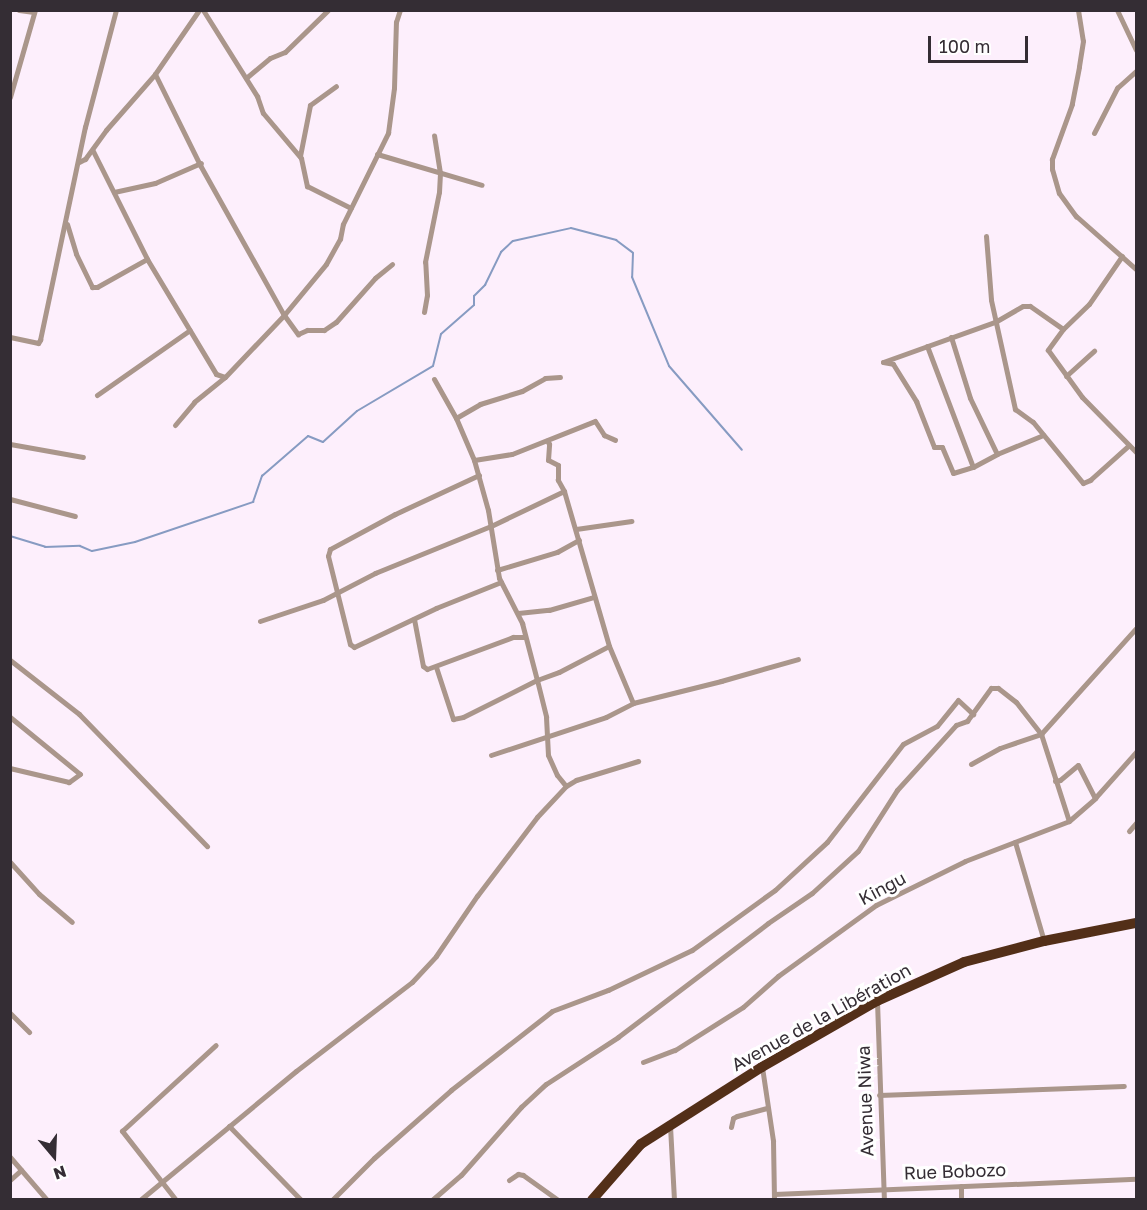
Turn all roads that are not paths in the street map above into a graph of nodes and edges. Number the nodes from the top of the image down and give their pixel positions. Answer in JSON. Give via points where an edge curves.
{"nodes":[{"id":1,"x":19,"y":10,"type":"edge"},
{"id":2,"x":116,"y":10,"type":"edge"},
{"id":3,"x":201,"y":10,"type":"edge"},
{"id":4,"x":328,"y":10,"type":"edge"},
{"id":5,"x":400,"y":10,"type":"edge"},
{"id":6,"x":1078,"y":10,"type":"edge"},
{"id":7,"x":1117,"y":10,"type":"edge"},
{"id":8,"x":34,"y":11,"type":"edge"},
{"id":9,"x":1137,"y":50,"type":"edge"},
{"id":10,"x":1137,"y":71,"type":"edge"},
{"id":11,"x":155,"y":74,"type":"junction"},
{"id":12,"x":246,"y":78,"type":"junction"},
{"id":13,"x":336,"y":86,"type":"dead end"},
{"id":14,"x":10,"y":97,"type":"edge"},
{"id":15,"x":1094,"y":133,"type":"dead end"},
{"id":16,"x":434,"y":135,"type":"dead end"},
{"id":17,"x":93,"y":151,"type":"junction"},
{"id":18,"x":377,"y":154,"type":"junction"},
{"id":19,"x":300,"y":156,"type":"junction"},
{"id":20,"x":80,"y":162,"type":"junction"},
{"id":21,"x":201,"y":163,"type":"junction"},
{"id":22,"x":440,"y":173,"type":"junction"},
{"id":23,"x":482,"y":185,"type":"dead end"},
{"id":24,"x":114,"y":192,"type":"junction"},
{"id":25,"x":351,"y":208,"type":"junction"},
{"id":26,"x":66,"y":222,"type":"junction"},
{"id":27,"x":986,"y":236,"type":"dead end"},
{"id":28,"x":1122,"y":256,"type":"junction"},
{"id":29,"x":147,"y":259,"type":"junction"},
{"id":30,"x":392,"y":264,"type":"dead end"},
{"id":31,"x":1137,"y":269,"type":"edge"},
{"id":32,"x":424,"y":312,"type":"dead end"},
{"id":33,"x":284,"y":315,"type":"junction"},
{"id":34,"x":995,"y":322,"type":"junction"},
{"id":35,"x":1063,"y":329,"type":"junction"},
{"id":36,"x":190,"y":330,"type":"junction"},
{"id":37,"x":10,"y":337,"type":"edge"},
{"id":38,"x":951,"y":337,"type":"junction"},
{"id":39,"x":927,"y":345,"type":"junction"},
{"id":40,"x":1094,"y":351,"type":"dead end"},
{"id":41,"x":1066,"y":376,"type":"junction"},
{"id":42,"x":225,"y":377,"type":"junction"},
{"id":43,"x":560,"y":377,"type":"dead end"},
{"id":44,"x":434,"y":379,"type":"dead end"},
{"id":45,"x":97,"y":395,"type":"dead end"},
{"id":46,"x":456,"y":418,"type":"junction"},
{"id":47,"x":175,"y":425,"type":"dead end"},
{"id":48,"x":1043,"y":435,"type":"junction"},
{"id":49,"x":547,"y":440,"type":"junction"},
{"id":50,"x":615,"y":440,"type":"dead end"},
{"id":51,"x":10,"y":444,"type":"edge"},
{"id":52,"x":1129,"y":446,"type":"junction"},
{"id":53,"x":1137,"y":452,"type":"edge"},
{"id":54,"x":998,"y":454,"type":"junction"},
{"id":55,"x":83,"y":457,"type":"dead end"},
{"id":56,"x":474,"y":460,"type":"junction"},
{"id":57,"x":973,"y":467,"type":"junction"},
{"id":58,"x":479,"y":475,"type":"junction"},
{"id":59,"x":564,"y":491,"type":"junction"},
{"id":60,"x":10,"y":499,"type":"edge"},
{"id":61,"x":75,"y":516,"type":"dead end"},
{"id":62,"x":631,"y":521,"type":"dead end"},
{"id":63,"x":491,"y":526,"type":"junction"},
{"id":64,"x":576,"y":529,"type":"junction"},
{"id":65,"x":579,"y":540,"type":"junction"},
{"id":66,"x":497,"y":570,"type":"junction"},
{"id":67,"x":501,"y":582,"type":"junction"},
{"id":68,"x":336,"y":594,"type":"junction"},
{"id":69,"x":594,"y":597,"type":"junction"},
{"id":70,"x":518,"y":613,"type":"junction"},
{"id":71,"x":414,"y":620,"type":"junction"},
{"id":72,"x":260,"y":621,"type":"dead end"},
{"id":73,"x":1137,"y":628,"type":"edge"},
{"id":74,"x":525,"y":637,"type":"junction"},
{"id":75,"x":609,"y":646,"type":"junction"},
{"id":76,"x":798,"y":659,"type":"dead end"},
{"id":77,"x":10,"y":660,"type":"edge"},
{"id":78,"x":436,"y":667,"type":"junction"},
{"id":79,"x":537,"y":680,"type":"junction"},
{"id":80,"x":633,"y":702,"type":"junction"},
{"id":81,"x":973,"y":714,"type":"junction"},
{"id":82,"x":10,"y":717,"type":"edge"},
{"id":83,"x":1041,"y":734,"type":"junction"},
{"id":84,"x":548,"y":737,"type":"junction"},
{"id":85,"x":1137,"y":752,"type":"edge"},
{"id":86,"x":491,"y":756,"type":"dead end"},
{"id":87,"x":638,"y":761,"type":"dead end"},
{"id":88,"x":971,"y":764,"type":"dead end"},
{"id":89,"x":10,"y":768,"type":"edge"},
{"id":90,"x":1055,"y":781,"type":"junction"},
{"id":91,"x":566,"y":786,"type":"junction"},
{"id":92,"x":1095,"y":798,"type":"junction"},
{"id":93,"x":1069,"y":821,"type":"junction"},
{"id":94,"x":1137,"y":823,"type":"edge"},
{"id":95,"x":1129,"y":831,"type":"dead end"},
{"id":96,"x":1015,"y":842,"type":"junction"},
{"id":97,"x":207,"y":846,"type":"dead end"},
{"id":98,"x":10,"y":862,"type":"edge"},
{"id":99,"x":72,"y":922,"type":"dead end"},
{"id":100,"x":1137,"y":923,"type":"edge"},
{"id":101,"x":1044,"y":941,"type":"junction"},
{"id":102,"x":877,"y":1001,"type":"junction"},
{"id":103,"x":10,"y":1013,"type":"edge"},
{"id":104,"x":29,"y":1032,"type":"dead end"},
{"id":105,"x":216,"y":1045,"type":"dead end"},
{"id":106,"x":643,"y":1062,"type":"dead end"},
{"id":107,"x":762,"y":1067,"type":"junction"},
{"id":108,"x":1124,"y":1086,"type":"dead end"},
{"id":109,"x":879,"y":1095,"type":"junction"},
{"id":110,"x":767,"y":1108,"type":"junction"},
{"id":111,"x":670,"y":1125,"type":"junction"},
{"id":112,"x":229,"y":1126,"type":"junction"},
{"id":113,"x":731,"y":1127,"type":"dead end"},
{"id":114,"x":10,"y":1157,"type":"edge"},
{"id":115,"x":21,"y":1170,"type":"junction"},
{"id":116,"x":1137,"y":1179,"type":"edge"},
{"id":117,"x":10,"y":1180,"type":"edge"},
{"id":118,"x":509,"y":1180,"type":"dead end"},
{"id":119,"x":160,"y":1182,"type":"junction"},
{"id":120,"x":961,"y":1186,"type":"junction"},
{"id":121,"x":884,"y":1188,"type":"junction"},
{"id":122,"x":774,"y":1197,"type":"edge"},
{"id":123,"x":47,"y":1200,"type":"edge"},
{"id":124,"x":140,"y":1200,"type":"edge"},
{"id":125,"x":176,"y":1200,"type":"edge"},
{"id":126,"x":301,"y":1200,"type":"edge"},
{"id":127,"x":332,"y":1200,"type":"edge"},
{"id":128,"x":432,"y":1200,"type":"edge"},
{"id":129,"x":558,"y":1200,"type":"edge"},
{"id":130,"x":592,"y":1200,"type":"edge"},
{"id":131,"x":674,"y":1200,"type":"edge"},
{"id":132,"x":884,"y":1200,"type":"edge"},
{"id":133,"x":961,"y":1200,"type":"edge"}],
"edges":[{"from":1,"to":8,"type":"street"},
{"from":2,"to":20,"type":"street","via":[[85,127]]},
{"from":3,"to":11,"type":"street"},
{"from":3,"to":12,"type":"street"},
{"from":4,"to":12,"type":"street","via":[[285,52],[270,58]]},
{"from":5,"to":18,"type":"street","via":[[391,116],[388,133]]},
{"from":6,"to":28,"type":"street","via":[[1083,42],[1079,67],[1052,169],[1067,206]]},
{"from":7,"to":9,"type":"street"},
{"from":8,"to":14,"type":"street"},
{"from":10,"to":15,"type":"street","via":[[1117,88]]},
{"from":11,"to":17,"type":"street","via":[[106,130]]},
{"from":11,"to":21,"type":"street"},
{"from":12,"to":19,"type":"street","via":[[263,113]]},
{"from":13,"to":19,"type":"street","via":[[310,105]]},
{"from":16,"to":22,"type":"street"},
{"from":17,"to":20,"type":"street"},
{"from":17,"to":24,"type":"street"},
{"from":18,"to":22,"type":"street"},
{"from":18,"to":25,"type":"street"},
{"from":19,"to":25,"type":"street","via":[[309,188]]},
{"from":20,"to":26,"type":"street"},
{"from":21,"to":24,"type":"street","via":[[155,183]]},
{"from":21,"to":33,"type":"street"},
{"from":22,"to":23,"type":"street"},
{"from":22,"to":32,"type":"street","via":[[425,262]]},
{"from":24,"to":29,"type":"street"},
{"from":25,"to":33,"type":"street","via":[[326,264]]},
{"from":26,"to":29,"type":"street","via":[[92,287]]},
{"from":26,"to":37,"type":"street","via":[[40,341]]},
{"from":27,"to":34,"type":"street"},
{"from":28,"to":31,"type":"street"},
{"from":28,"to":35,"type":"street","via":[[1089,304]]},
{"from":29,"to":36,"type":"street"},
{"from":30,"to":33,"type":"street","via":[[375,278],[347,313],[324,330],[298,334]]},
{"from":33,"to":42,"type":"street"},
{"from":34,"to":35,"type":"street","via":[[1020,306],[1030,306]]},
{"from":34,"to":38,"type":"street"},
{"from":34,"to":48,"type":"street","via":[[1015,409]]},
{"from":35,"to":41,"type":"street","via":[[1048,350]]},
{"from":36,"to":42,"type":"street","via":[[216,374]]},
{"from":36,"to":45,"type":"street"},
{"from":38,"to":39,"type":"street"},
{"from":38,"to":54,"type":"street","via":[[970,398]]},
{"from":39,"to":57,"type":"street"},
{"from":39,"to":57,"type":"street","via":[[883,362],[893,364],[916,401],[934,447],[942,447],[953,473]]},
{"from":40,"to":41,"type":"street"},
{"from":41,"to":52,"type":"street"},
{"from":42,"to":47,"type":"street","via":[[194,402]]},
{"from":43,"to":46,"type":"street","via":[[546,378],[522,392],[480,404]]},
{"from":44,"to":46,"type":"street"},
{"from":46,"to":56,"type":"street"},
{"from":48,"to":52,"type":"street","via":[[1083,483]]},
{"from":48,"to":54,"type":"street"},
{"from":49,"to":50,"type":"street","via":[[595,422],[604,435]]},
{"from":49,"to":56,"type":"street","via":[[512,454]]},
{"from":49,"to":59,"type":"street","via":[[548,460],[558,465],[558,480]]},
{"from":51,"to":55,"type":"street"},
{"from":52,"to":53,"type":"street"},
{"from":54,"to":57,"type":"street"},
{"from":56,"to":58,"type":"street"},
{"from":58,"to":63,"type":"street"},
{"from":58,"to":68,"type":"street","via":[[330,549]]},
{"from":59,"to":63,"type":"street"},
{"from":59,"to":64,"type":"street"},
{"from":60,"to":61,"type":"street"},
{"from":62,"to":64,"type":"street"},
{"from":63,"to":66,"type":"street"},
{"from":63,"to":68,"type":"street","via":[[375,573]]},
{"from":64,"to":65,"type":"street"},
{"from":65,"to":66,"type":"street","via":[[556,552]]},
{"from":65,"to":69,"type":"street"},
{"from":66,"to":67,"type":"street"},
{"from":67,"to":70,"type":"street"},
{"from":67,"to":71,"type":"street"},
{"from":68,"to":71,"type":"street","via":[[354,647]]},
{"from":68,"to":72,"type":"street"},
{"from":69,"to":70,"type":"street","via":[[549,610]]},
{"from":69,"to":75,"type":"street"},
{"from":70,"to":74,"type":"street"},
{"from":71,"to":78,"type":"street","via":[[423,666]]},
{"from":73,"to":83,"type":"street"},
{"from":74,"to":78,"type":"street","via":[[504,640]]},
{"from":74,"to":79,"type":"street"},
{"from":75,"to":79,"type":"street"},
{"from":75,"to":80,"type":"street"},
{"from":76,"to":80,"type":"street"},
{"from":77,"to":97,"type":"street","via":[[79,714]]},
{"from":78,"to":79,"type":"street","via":[[453,719]]},
{"from":79,"to":84,"type":"street"},
{"from":80,"to":84,"type":"street","via":[[606,717]]},
{"from":81,"to":83,"type":"street","via":[[991,688],[998,688],[1016,702]]},
{"from":81,"to":127,"type":"street","via":[[958,700],[937,726],[903,744],[827,842],[775,890],[692,950],[608,990],[552,1011],[451,1090]]},
{"from":81,"to":128,"type":"street","via":[[956,725],[930,752],[897,790],[858,850],[812,893],[618,1037],[546,1084],[461,1175]]},
{"from":82,"to":89,"type":"street","via":[[80,774],[69,782]]},
{"from":83,"to":88,"type":"street","via":[[1000,748]]},
{"from":83,"to":90,"type":"street"},
{"from":84,"to":86,"type":"street"},
{"from":84,"to":91,"type":"street","via":[[551,765]]},
{"from":85,"to":92,"type":"street","name":"Kingu"},
{"from":87,"to":91,"type":"street"},
{"from":90,"to":92,"type":"street","via":[[1078,765]]},
{"from":90,"to":93,"type":"street"},
{"from":91,"to":112,"type":"street","via":[[537,817],[436,956],[412,982]]},
{"from":92,"to":93,"type":"street","name":"Kingu"},
{"from":93,"to":96,"type":"street","name":"Kingu"},
{"from":94,"to":95,"type":"street"},
{"from":96,"to":101,"type":"street"},
{"from":96,"to":106,"type":"street","name":"Kingu","via":[[965,861],[876,905],[778,976],[743,1007],[675,1050]]},
{"from":98,"to":99,"type":"street"},
{"from":100,"to":101,"type":"highway","name":"Avenue de la Libération"},
{"from":101,"to":102,"type":"highway","name":"Avenue de la Libération","via":[[964,962]]},
{"from":102,"to":107,"type":"highway","name":"Avenue de la Libération"},
{"from":102,"to":109,"type":"street","name":"Avenue Niwa"},
{"from":103,"to":104,"type":"street"},
{"from":105,"to":119,"type":"street","via":[[122,1131]]},
{"from":107,"to":110,"type":"street"},
{"from":107,"to":111,"type":"highway","name":"Avenue de la Libération"},
{"from":108,"to":109,"type":"street"},
{"from":109,"to":121,"type":"street","name":"Avenue Niwa"},
{"from":110,"to":113,"type":"street","via":[[733,1118]]},
{"from":110,"to":122,"type":"street","via":[[772,1133]]},
{"from":111,"to":130,"type":"highway","name":"Avenue de la Libération","via":[[641,1144]]},
{"from":111,"to":131,"type":"street"},
{"from":112,"to":119,"type":"street"},
{"from":112,"to":126,"type":"street"},
{"from":114,"to":115,"type":"street"},
{"from":115,"to":117,"type":"street"},
{"from":115,"to":123,"type":"street"},
{"from":116,"to":120,"type":"street","name":"Rue Bobozo"},
{"from":118,"to":129,"type":"street","via":[[523,1174]]},
{"from":119,"to":124,"type":"street"},
{"from":119,"to":125,"type":"street"},
{"from":120,"to":121,"type":"street","name":"Rue Bobozo"},
{"from":120,"to":133,"type":"street"},
{"from":121,"to":122,"type":"street","name":"Rue Bobozo"},
{"from":121,"to":132,"type":"street","name":"Avenue Niwa"}]}
